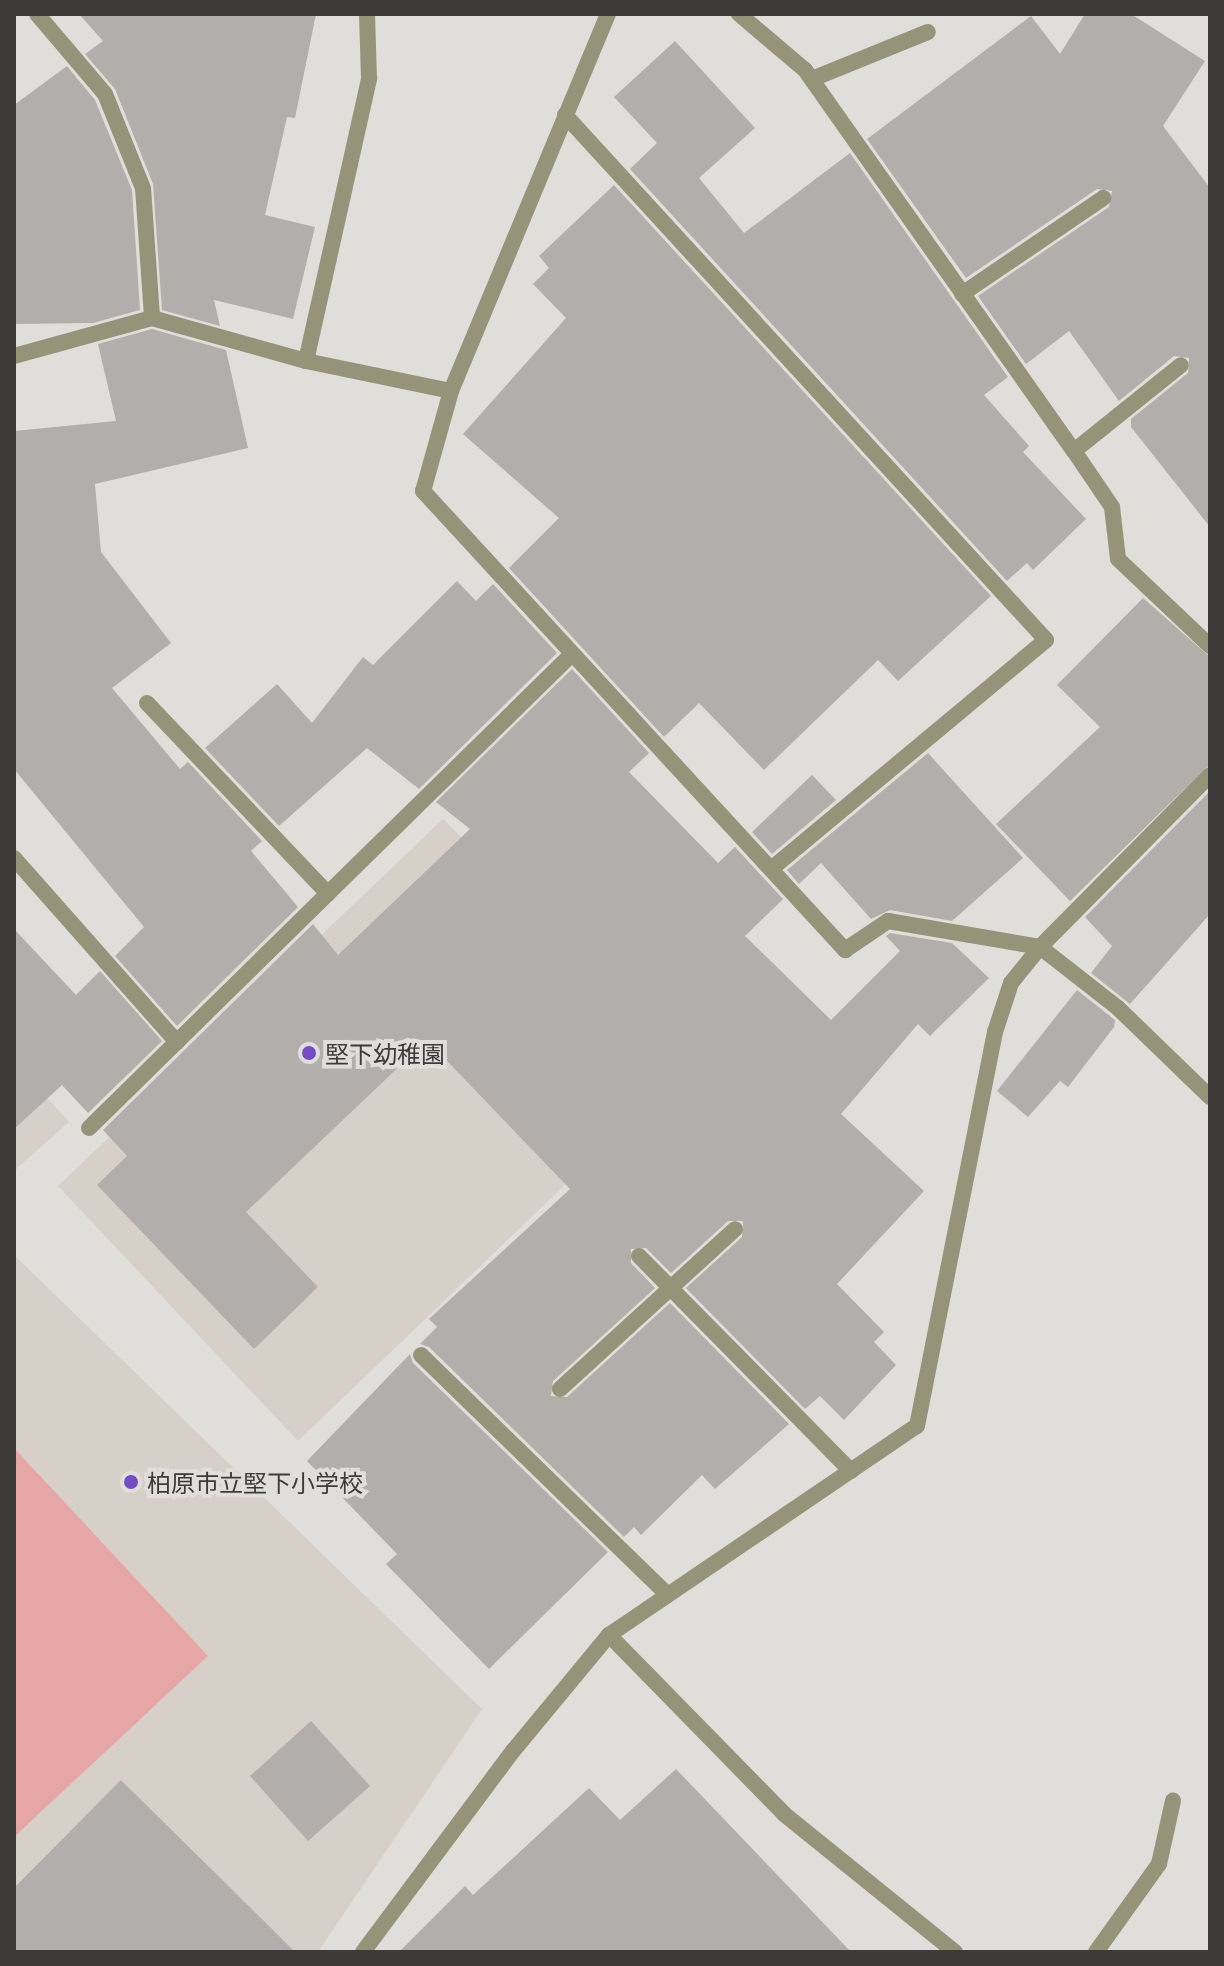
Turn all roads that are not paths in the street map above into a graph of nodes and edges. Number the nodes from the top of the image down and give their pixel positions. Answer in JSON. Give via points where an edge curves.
{"nodes":[{"id":1,"x":37,"y":14,"type":"edge"},
{"id":2,"x":367,"y":14,"type":"edge"},
{"id":3,"x":608,"y":14,"type":"edge"},
{"id":4,"x":739,"y":14,"type":"edge"},
{"id":5,"x":928,"y":32,"type":"dead end"},
{"id":6,"x":812,"y":79,"type":"junction"},
{"id":7,"x":565,"y":115,"type":"junction"},
{"id":8,"x":1103,"y":198,"type":"dead end"},
{"id":9,"x":962,"y":294,"type":"junction"},
{"id":10,"x":152,"y":318,"type":"junction"},
{"id":11,"x":14,"y":356,"type":"edge"},
{"id":12,"x":306,"y":361,"type":"junction"},
{"id":13,"x":1181,"y":365,"type":"dead end"},
{"id":14,"x":451,"y":391,"type":"junction"},
{"id":15,"x":1074,"y":451,"type":"junction"},
{"id":16,"x":1210,"y":646,"type":"edge"},
{"id":17,"x":572,"y":654,"type":"junction"},
{"id":18,"x":147,"y":703,"type":"dead end"},
{"id":19,"x":1210,"y":775,"type":"edge"},
{"id":20,"x":14,"y":858,"type":"edge"},
{"id":21,"x":771,"y":869,"type":"junction"},
{"id":22,"x":328,"y":894,"type":"junction"},
{"id":23,"x":1040,"y":947,"type":"junction"},
{"id":24,"x":177,"y":1042,"type":"junction"},
{"id":25,"x":1210,"y":1097,"type":"edge"},
{"id":26,"x":89,"y":1128,"type":"dead end"},
{"id":27,"x":735,"y":1229,"type":"dead end"},
{"id":28,"x":639,"y":1256,"type":"dead end"},
{"id":29,"x":672,"y":1289,"type":"junction"},
{"id":30,"x":421,"y":1355,"type":"dead end"},
{"id":31,"x":560,"y":1389,"type":"dead end"},
{"id":32,"x":851,"y":1471,"type":"junction"},
{"id":33,"x":668,"y":1595,"type":"junction"},
{"id":34,"x":609,"y":1635,"type":"junction"},
{"id":35,"x":1173,"y":1801,"type":"dead end"},
{"id":36,"x":363,"y":1952,"type":"edge"},
{"id":37,"x":955,"y":1952,"type":"edge"},
{"id":38,"x":1096,"y":1952,"type":"edge"}],
"edges":[{"from":1,"to":10,"type":"street","via":[[105,94],[143,188]]},
{"from":2,"to":12,"type":"street","via":[[369,78]]},
{"from":3,"to":7,"type":"street"},
{"from":4,"to":6,"type":"street"},
{"from":5,"to":6,"type":"street"},
{"from":6,"to":9,"type":"street"},
{"from":7,"to":14,"type":"street"},
{"from":7,"to":21,"type":"street","via":[[1046,640]]},
{"from":8,"to":9,"type":"street"},
{"from":9,"to":15,"type":"street"},
{"from":10,"to":11,"type":"street"},
{"from":10,"to":12,"type":"street"},
{"from":12,"to":14,"type":"street"},
{"from":13,"to":15,"type":"street"},
{"from":14,"to":17,"type":"street","via":[[423,491]]},
{"from":15,"to":16,"type":"street","via":[[1112,507],[1118,559]]},
{"from":17,"to":21,"type":"street"},
{"from":17,"to":22,"type":"street"},
{"from":18,"to":22,"type":"street"},
{"from":19,"to":23,"type":"street"},
{"from":20,"to":24,"type":"street"},
{"from":21,"to":23,"type":"street","via":[[845,950],[888,921]]},
{"from":22,"to":24,"type":"street"},
{"from":23,"to":25,"type":"street","via":[[1118,1008]]},
{"from":23,"to":32,"type":"street","via":[[1011,983],[995,1032],[917,1426]]},
{"from":24,"to":26,"type":"street"},
{"from":27,"to":29,"type":"street"},
{"from":28,"to":29,"type":"street"},
{"from":29,"to":31,"type":"street"},
{"from":29,"to":32,"type":"street"},
{"from":30,"to":33,"type":"street"},
{"from":32,"to":33,"type":"street"},
{"from":33,"to":34,"type":"street"},
{"from":34,"to":36,"type":"street","via":[[513,1751]]},
{"from":34,"to":37,"type":"street","via":[[784,1814]]},
{"from":35,"to":38,"type":"street","via":[[1159,1864]]}]}
